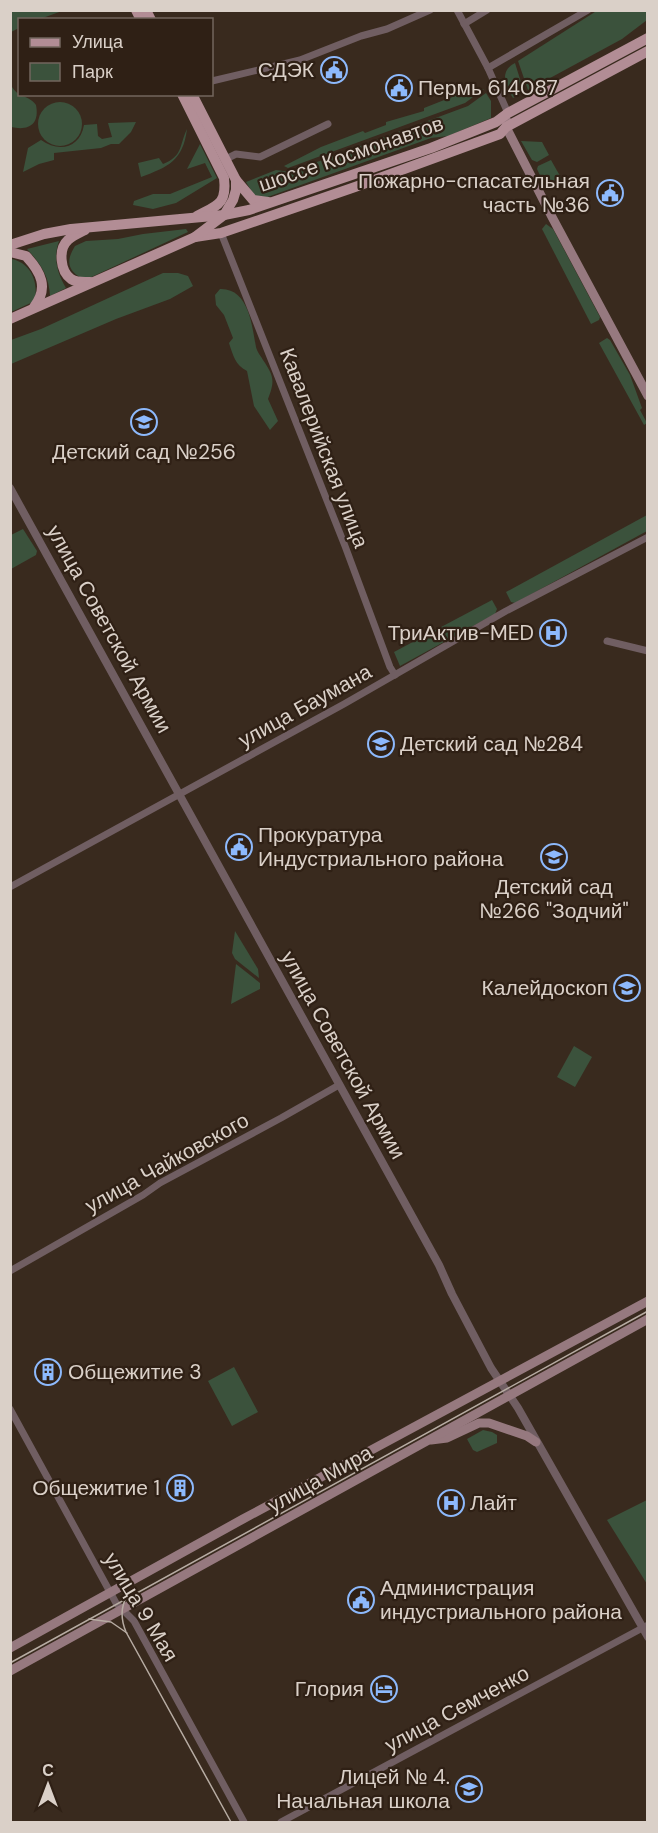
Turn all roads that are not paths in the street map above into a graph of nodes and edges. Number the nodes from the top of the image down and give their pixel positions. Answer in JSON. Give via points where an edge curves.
{"nodes":[{"id":1,"x":430,"y":10,"type":"edge"},
{"id":2,"x":457,"y":10,"type":"edge"},
{"id":3,"x":487,"y":10,"type":"edge"},
{"id":4,"x":588,"y":10,"type":"edge"},
{"id":5,"x":464,"y":24,"type":"junction"},
{"id":6,"x":648,"y":38,"type":"edge"},
{"id":7,"x":648,"y":51,"type":"edge"},
{"id":8,"x":488,"y":68,"type":"junction"},
{"id":9,"x":213,"y":81,"type":"edge"},
{"id":10,"x":183,"y":96,"type":"edge"},
{"id":11,"x":193,"y":96,"type":"edge"},
{"id":12,"x":508,"y":113,"type":"junction"},
{"id":13,"x":328,"y":124,"type":"dead end"},
{"id":14,"x":506,"y":127,"type":"junction"},
{"id":15,"x":226,"y":159,"type":"junction"},
{"id":16,"x":236,"y":180,"type":"junction"},
{"id":17,"x":278,"y":201,"type":"junction"},
{"id":18,"x":224,"y":215,"type":"junction"},
{"id":19,"x":193,"y":219,"type":"junction"},
{"id":20,"x":93,"y":226,"type":"junction"},
{"id":21,"x":221,"y":233,"type":"junction"},
{"id":22,"x":195,"y":237,"type":"junction"},
{"id":23,"x":10,"y":245,"type":"edge"},
{"id":24,"x":10,"y":252,"type":"edge"},
{"id":25,"x":94,"y":282,"type":"junction"},
{"id":26,"x":32,"y":309,"type":"junction"},
{"id":27,"x":10,"y":319,"type":"edge"},
{"id":28,"x":648,"y":396,"type":"edge"},
{"id":29,"x":10,"y":488,"type":"edge"},
{"id":30,"x":648,"y":537,"type":"edge"},
{"id":31,"x":607,"y":641,"type":"dead end"},
{"id":32,"x":648,"y":651,"type":"edge"},
{"id":33,"x":395,"y":675,"type":"junction"},
{"id":34,"x":178,"y":794,"type":"junction"},
{"id":35,"x":10,"y":887,"type":"edge"},
{"id":36,"x":339,"y":1085,"type":"junction"},
{"id":37,"x":10,"y":1270,"type":"edge"},
{"id":38,"x":648,"y":1301,"type":"edge"},
{"id":39,"x":648,"y":1319,"type":"edge"},
{"id":40,"x":500,"y":1381,"type":"junction"},
{"id":41,"x":510,"y":1395,"type":"junction"},
{"id":42,"x":10,"y":1409,"type":"edge"},
{"id":43,"x":426,"y":1441,"type":"junction"},
{"id":44,"x":537,"y":1442,"type":"junction"},
{"id":45,"x":110,"y":1593,"type":"junction"},
{"id":46,"x":122,"y":1609,"type":"junction"},
{"id":47,"x":645,"y":1626,"type":"edge"},
{"id":48,"x":648,"y":1637,"type":"edge"},
{"id":49,"x":10,"y":1648,"type":"edge"},
{"id":50,"x":10,"y":1671,"type":"edge"},
{"id":51,"x":244,"y":1822,"type":"edge"},
{"id":52,"x":281,"y":1822,"type":"edge"}],
"edges":[{"from":1,"to":9,"type":"street","via":[[300,60]]},
{"from":2,"to":5,"type":"street"},
{"from":3,"to":5,"type":"street"},
{"from":4,"to":8,"type":"street"},
{"from":5,"to":8,"type":"street"},
{"from":6,"to":12,"type":"main road","name":"шоссе Космонавтов"},
{"from":7,"to":14,"type":"main road","name":"шоссе Космонавтов"},
{"from":8,"to":12,"type":"street"},
{"from":10,"to":19,"type":"main road","via":[[225,185],[221,200]]},
{"from":11,"to":15,"type":"main road"},
{"from":12,"to":14,"type":"main road"},
{"from":12,"to":17,"type":"main road","name":"шоссе Космонавтов","via":[[496,122],[431,148]]},
{"from":13,"to":15,"type":"street","via":[[260,157],[236,154]]},
{"from":14,"to":21,"type":"main road","name":"шоссе Космонавтов","via":[[500,134]]},
{"from":14,"to":28,"type":"main road"},
{"from":15,"to":16,"type":"main road"},
{"from":16,"to":17,"type":"main road","via":[[253,200]]},
{"from":16,"to":18,"type":"main road","via":[[233,200]]},
{"from":17,"to":18,"type":"main road","name":"шоссе Космонавтов"},
{"from":18,"to":19,"type":"main road","name":"шоссе Космонавтов"},
{"from":18,"to":22,"type":"main road","name":"шоссе Космонавтов"},
{"from":19,"to":20,"type":"main road","name":"шоссе Космонавтов"},
{"from":20,"to":23,"type":"main road","name":"шоссе Космонавтов","via":[[44,234]]},
{"from":20,"to":25,"type":"main road","via":[[66,241],[61,259],[70,279]]},
{"from":21,"to":22,"type":"main road","name":"шоссе Космонавтов"},
{"from":21,"to":33,"type":"street","name":"Кавалерийская улица"},
{"from":22,"to":25,"type":"main road","name":"шоссе Космонавтов"},
{"from":24,"to":26,"type":"main road","via":[[26,256],[40,274],[41,298]]},
{"from":25,"to":26,"type":"main road","name":"шоссе Космонавтов"},
{"from":26,"to":27,"type":"main road","name":"шоссе Космонавтов"},
{"from":29,"to":34,"type":"street","name":"улица Советской Армии"},
{"from":30,"to":33,"type":"street","name":"улица Баумана","via":[[506,611]]},
{"from":31,"to":32,"type":"street"},
{"from":33,"to":34,"type":"street","name":"улица Баумана"},
{"from":34,"to":35,"type":"street","name":"улица Баумана"},
{"from":34,"to":36,"type":"street","name":"улица Советской Армии"},
{"from":36,"to":37,"type":"street","name":"улица Чайковского"},
{"from":36,"to":40,"type":"street","name":"улица Советской Армии"},
{"from":38,"to":40,"type":"main road","name":"улица Мира"},
{"from":39,"to":41,"type":"main road","name":"улица Мира"},
{"from":40,"to":41,"type":"street","name":"улица Советской Армии"},
{"from":40,"to":45,"type":"main road","name":"улица Мира"},
{"from":41,"to":43,"type":"main road","name":"улица Мира"},
{"from":41,"to":44,"type":"street","name":"улица Советской Армии"},
{"from":42,"to":45,"type":"street","name":"улица 9 Мая"},
{"from":43,"to":44,"type":"main road","via":[[447,1438],[479,1422]]},
{"from":43,"to":46,"type":"main road","name":"улица Мира"},
{"from":44,"to":47,"type":"street","name":"улица Советской Армии"},
{"from":45,"to":46,"type":"street","name":"улица 9 Мая"},
{"from":45,"to":49,"type":"main road","name":"улица Мира"},
{"from":46,"to":50,"type":"main road","name":"улица Мира"},
{"from":46,"to":51,"type":"street","name":"улица 9 Мая","via":[[134,1621]]},
{"from":47,"to":48,"type":"street","name":"улица Советской Армии"},
{"from":47,"to":52,"type":"street","name":"улица Семченко"}]}
